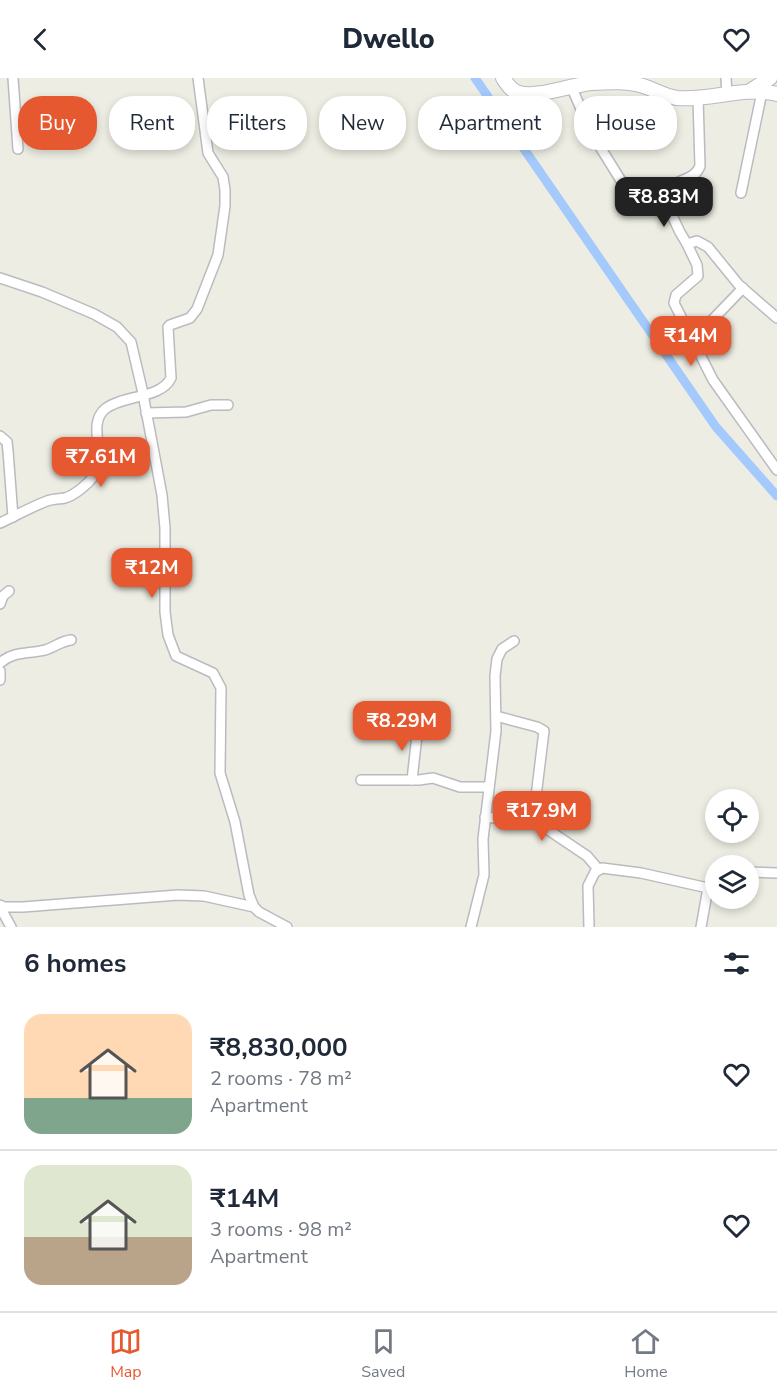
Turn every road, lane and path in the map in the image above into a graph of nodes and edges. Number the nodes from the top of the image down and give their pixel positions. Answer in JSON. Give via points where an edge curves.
{"nodes":[{"id":1,"x":13,"y":78,"type":"edge"},
{"id":2,"x":198,"y":78,"type":"edge"},
{"id":3,"x":503,"y":78,"type":"edge"},
{"id":4,"x":726,"y":78,"type":"edge"},
{"id":5,"x":770,"y":78,"type":"edge"},
{"id":6,"x":647,"y":83,"type":"edge"},
{"id":7,"x":571,"y":86,"type":"junction"},
{"id":8,"x":756,"y":92,"type":"junction"},
{"id":9,"x":727,"y":94,"type":"junction"},
{"id":10,"x":777,"y":94,"type":"edge"},
{"id":11,"x":698,"y":98,"type":"junction"},
{"id":12,"x":18,"y":149,"type":"dead end"},
{"id":13,"x":665,"y":190,"type":"junction"},
{"id":14,"x":741,"y":193,"type":"dead end"},
{"id":15,"x":687,"y":244,"type":"junction"},
{"id":16,"x":0,"y":279,"type":"edge"},
{"id":17,"x":743,"y":288,"type":"junction"},
{"id":18,"x":777,"y":318,"type":"edge"},
{"id":19,"x":693,"y":340,"type":"junction"},
{"id":20,"x":143,"y":395,"type":"junction"},
{"id":21,"x":228,"y":405,"type":"dead end"},
{"id":22,"x":146,"y":413,"type":"junction"},
{"id":23,"x":0,"y":436,"type":"edge"},
{"id":24,"x":777,"y":470,"type":"edge"},
{"id":25,"x":13,"y":517,"type":"junction"},
{"id":26,"x":0,"y":523,"type":"edge"},
{"id":27,"x":9,"y":591,"type":"dead end"},
{"id":28,"x":0,"y":604,"type":"edge"},
{"id":29,"x":71,"y":640,"type":"dead end"},
{"id":30,"x":514,"y":641,"type":"dead end"},
{"id":31,"x":0,"y":663,"type":"edge"},
{"id":32,"x":0,"y":671,"type":"edge"},
{"id":33,"x":0,"y":680,"type":"edge"},
{"id":34,"x":496,"y":716,"type":"junction"},
{"id":35,"x":418,"y":726,"type":"dead end"},
{"id":36,"x":361,"y":780,"type":"dead end"},
{"id":37,"x":412,"y":780,"type":"junction"},
{"id":38,"x":488,"y":787,"type":"junction"},
{"id":39,"x":485,"y":817,"type":"junction"},
{"id":40,"x":533,"y":821,"type":"junction"},
{"id":41,"x":599,"y":870,"type":"junction"},
{"id":42,"x":759,"y":872,"type":"edge"},
{"id":43,"x":777,"y":873,"type":"edge"},
{"id":44,"x":705,"y":887,"type":"edge"},
{"id":45,"x":0,"y":906,"type":"edge"},
{"id":46,"x":254,"y":907,"type":"junction"},
{"id":47,"x":706,"y":909,"type":"edge"},
{"id":48,"x":11,"y":927,"type":"edge"},
{"id":49,"x":287,"y":927,"type":"edge"},
{"id":50,"x":471,"y":927,"type":"edge"},
{"id":51,"x":589,"y":927,"type":"edge"},
{"id":52,"x":701,"y":927,"type":"edge"}],
"edges":[{"from":1,"to":12,"type":"street"},
{"from":2,"to":20,"type":"street","via":[[207,153],[223,177],[225,190],[218,255],[194,315],[168,327],[168,384]]},
{"from":3,"to":7,"type":"street","via":[[517,93]]},
{"from":4,"to":9,"type":"street"},
{"from":5,"to":8,"type":"street"},
{"from":6,"to":7,"type":"street"},
{"from":6,"to":11,"type":"street","via":[[664,95]]},
{"from":7,"to":13,"type":"street","via":[[592,134],[629,195],[638,201]]},
{"from":8,"to":9,"type":"street"},
{"from":8,"to":10,"type":"street"},
{"from":8,"to":14,"type":"street"},
{"from":9,"to":11,"type":"street"},
{"from":11,"to":13,"type":"street","via":[[698,173]]},
{"from":13,"to":15,"type":"street"},
{"from":15,"to":17,"type":"street","via":[[698,241],[708,247]]},
{"from":15,"to":19,"type":"street","via":[[698,265],[698,276],[676,295],[674,303]]},
{"from":16,"to":20,"type":"street","via":[[74,305],[117,327],[134,350]]},
{"from":17,"to":18,"type":"street"},
{"from":17,"to":19,"type":"street"},
{"from":19,"to":24,"type":"street","via":[[712,380]]},
{"from":20,"to":22,"type":"street"},
{"from":20,"to":25,"type":"street","via":[[114,403],[100,414],[99,459],[94,476],[71,495]]},
{"from":21,"to":22,"type":"street"},
{"from":22,"to":46,"type":"street","via":[[162,495],[168,635],[176,656],[213,673],[221,688],[220,773]]},
{"from":23,"to":25,"type":"street","via":[[7,442]]},
{"from":25,"to":26,"type":"street"},
{"from":27,"to":28,"type":"street"},
{"from":29,"to":31,"type":"street","via":[[9,656]]},
{"from":30,"to":34,"type":"street","via":[[502,649],[497,659]]},
{"from":32,"to":33,"type":"street"},
{"from":34,"to":38,"type":"street"},
{"from":34,"to":40,"type":"street","via":[[544,731]]},
{"from":35,"to":37,"type":"street"},
{"from":36,"to":37,"type":"street"},
{"from":37,"to":38,"type":"street","via":[[434,778],[460,787]]},
{"from":38,"to":39,"type":"street"},
{"from":39,"to":40,"type":"street"},
{"from":39,"to":50,"type":"street","via":[[484,875]]},
{"from":40,"to":41,"type":"street","via":[[586,856]]},
{"from":41,"to":44,"type":"street","via":[[614,868]]},
{"from":41,"to":51,"type":"street","via":[[588,886]]},
{"from":42,"to":43,"type":"street"},
{"from":45,"to":46,"type":"street","via":[[23,908],[191,895]]},
{"from":45,"to":48,"type":"street"},
{"from":46,"to":49,"type":"street"},
{"from":47,"to":52,"type":"street"}]}
